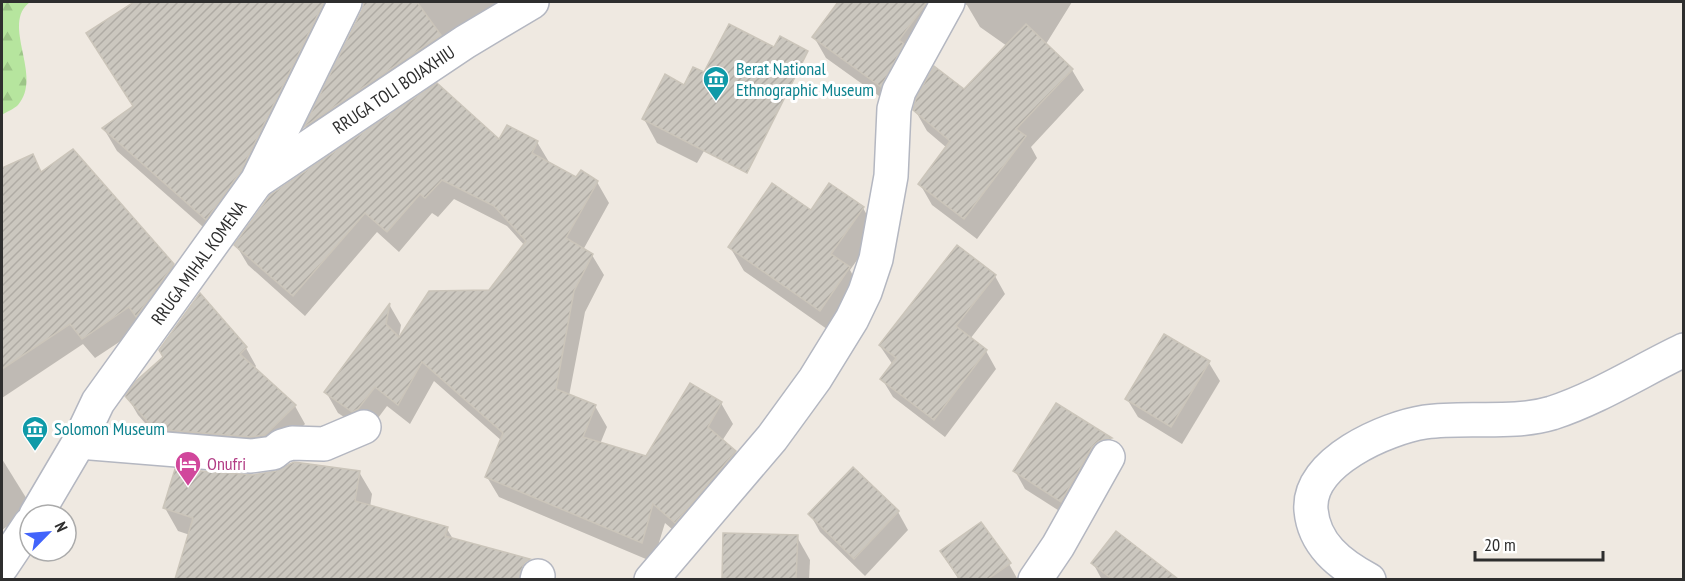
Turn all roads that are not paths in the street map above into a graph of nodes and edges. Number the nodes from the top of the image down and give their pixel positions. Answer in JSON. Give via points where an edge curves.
{"nodes":[{"id":1,"x":345,"y":2,"type":"edge"},
{"id":2,"x":532,"y":2,"type":"edge"},
{"id":3,"x":948,"y":2,"type":"edge"},
{"id":4,"x":257,"y":181,"type":"junction"},
{"id":5,"x":1683,"y":350,"type":"edge"},
{"id":6,"x":364,"y":427,"type":"dead end"},
{"id":7,"x":79,"y":442,"type":"junction"},
{"id":8,"x":1108,"y":457,"type":"dead end"},
{"id":9,"x":43,"y":503,"type":"edge"},
{"id":10,"x":18,"y":542,"type":"edge"},
{"id":11,"x":2,"y":566,"type":"edge"},
{"id":12,"x":651,"y":579,"type":"edge"},
{"id":13,"x":1035,"y":579,"type":"edge"},
{"id":14,"x":1368,"y":579,"type":"edge"}],
"edges":[{"from":1,"to":4,"type":"street","name":"RRUGA MIHAL KOMENA"},
{"from":2,"to":4,"type":"street","name":"RRUGA TOLI BOJAXHIU","via":[[465,42]]},
{"from":3,"to":12,"type":"street","via":[[899,91],[894,109],[891,176],[876,259],[852,319],[772,438]]},
{"from":4,"to":7,"type":"street","name":"RRUGA MIHAL KOMENA","via":[[98,402]]},
{"from":5,"to":14,"type":"street","via":[[1550,414],[1423,423],[1363,444],[1338,460],[1322,473],[1314,488],[1310,504],[1312,524],[1321,543],[1337,560]]},
{"from":6,"to":7,"type":"street","via":[[324,444],[292,444],[273,453],[250,456]]},
{"from":7,"to":9,"type":"street","name":"RRUGA MIHAL KOMENA"},
{"from":8,"to":13,"type":"street"},
{"from":10,"to":11,"type":"street"}]}
